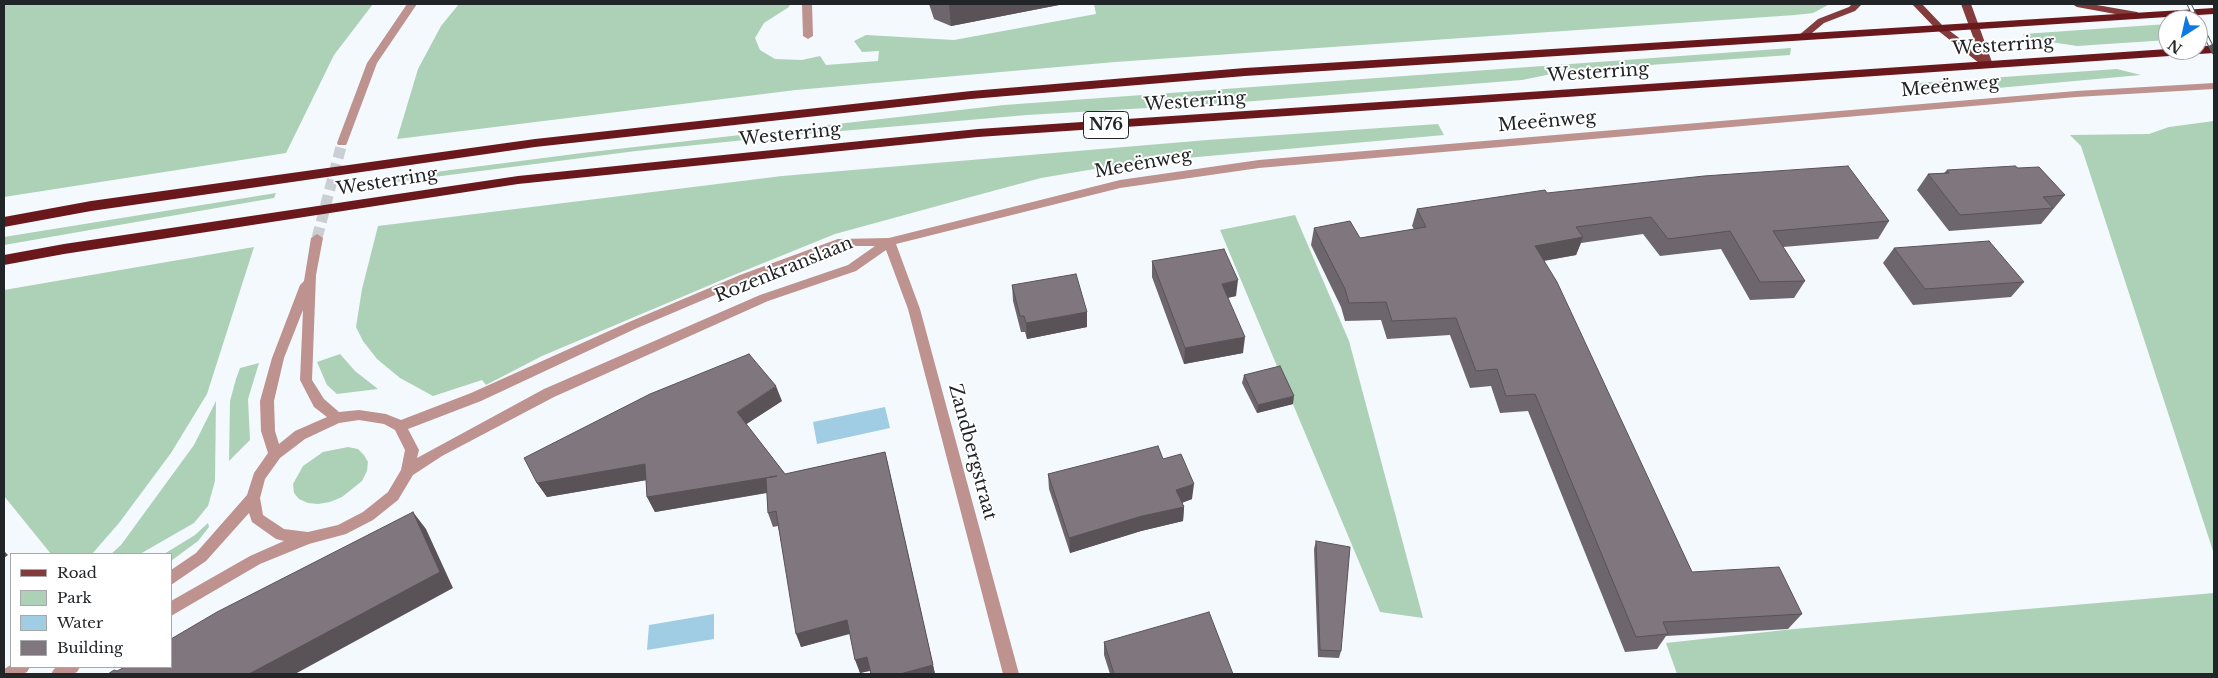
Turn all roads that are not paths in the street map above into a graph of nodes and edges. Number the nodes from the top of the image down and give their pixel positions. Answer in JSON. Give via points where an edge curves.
{"nodes":[{"id":1,"x":412,"y":4,"type":"edge"},
{"id":2,"x":807,"y":4,"type":"edge"},
{"id":3,"x":1857,"y":4,"type":"edge"},
{"id":4,"x":1917,"y":4,"type":"edge"},
{"id":5,"x":1966,"y":4,"type":"edge"},
{"id":6,"x":2077,"y":4,"type":"edge"},
{"id":7,"x":2214,"y":11,"type":"edge"},
{"id":8,"x":2137,"y":15,"type":"junction"},
{"id":9,"x":1974,"y":26,"type":"junction"},
{"id":10,"x":1939,"y":27,"type":"junction"},
{"id":11,"x":808,"y":36,"type":"dead end"},
{"id":12,"x":1803,"y":36,"type":"junction"},
{"id":13,"x":2214,"y":49,"type":"edge"},
{"id":14,"x":1988,"y":65,"type":"junction"},
{"id":15,"x":2214,"y":86,"type":"edge"},
{"id":16,"x":342,"y":143,"type":"tunnel mouth"},
{"id":17,"x":4,"y":222,"type":"edge"},
{"id":18,"x":317,"y":238,"type":"tunnel mouth"},
{"id":19,"x":890,"y":242,"type":"junction"},
{"id":20,"x":4,"y":260,"type":"edge"},
{"id":21,"x":310,"y":275,"type":"junction"},
{"id":22,"x":337,"y":418,"type":"junction"},
{"id":23,"x":400,"y":426,"type":"junction"},
{"id":24,"x":275,"y":454,"type":"junction"},
{"id":25,"x":408,"y":471,"type":"junction"},
{"id":26,"x":253,"y":498,"type":"junction"},
{"id":27,"x":307,"y":538,"type":"junction"},
{"id":28,"x":172,"y":578,"type":"edge"},
{"id":29,"x":172,"y":608,"type":"edge"},
{"id":30,"x":20,"y":668,"type":"edge"},
{"id":31,"x":70,"y":668,"type":"edge"},
{"id":32,"x":9,"y":674,"type":"edge"},
{"id":33,"x":59,"y":674,"type":"edge"},
{"id":34,"x":1011,"y":674,"type":"edge"}],
"edges":[{"from":1,"to":16,"type":"street","via":[[372,63]]},
{"from":2,"to":11,"type":"street"},
{"from":3,"to":12,"type":"main road","via":[[1852,9],[1821,20]]},
{"from":4,"to":10,"type":"main road"},
{"from":5,"to":9,"type":"main road"},
{"from":6,"to":8,"type":"main road"},
{"from":7,"to":8,"type":"highway","name":"Westerring","number":"N76"},
{"from":8,"to":9,"type":"highway","name":"Westerring","number":"N76"},
{"from":9,"to":10,"type":"highway","name":"Westerring","number":"N76"},
{"from":9,"to":14,"type":"main road"},
{"from":10,"to":12,"type":"highway","name":"Westerring","number":"N76"},
{"from":10,"to":14,"type":"main road"},
{"from":12,"to":17,"type":"highway","name":"Westerring","number":"N76","via":[[1245,72],[971,95],[535,143],[91,206]]},
{"from":13,"to":14,"type":"highway","name":"Westerring","number":"N76"},
{"from":14,"to":20,"type":"highway","name":"Westerring","number":"N76","via":[[978,133],[518,180],[64,248]]},
{"from":15,"to":19,"type":"street","name":"Meeënweg","via":[[2066,95],[1259,164],[1120,184]]},
{"from":18,"to":21,"type":"street"},
{"from":19,"to":23,"type":"street","name":"Rozenkranslaan","via":[[842,242],[771,268],[633,325],[485,394]]},
{"from":19,"to":25,"type":"street","name":"Rozenkranslaan","via":[[852,268],[764,298],[549,393],[437,452]]},
{"from":19,"to":34,"type":"street","name":"Zandbergstraat","via":[[914,310]]},
{"from":21,"to":22,"type":"street","via":[[306,380],[319,403]]},
{"from":21,"to":24,"type":"street","via":[[278,358],[267,401],[268,431]]},
{"from":22,"to":23,"type":"street","via":[[360,415],[386,419]]},
{"from":22,"to":24,"type":"street","via":[[300,435]]},
{"from":23,"to":25,"type":"street","name":"Rozenkranslaan","via":[[412,450]]},
{"from":24,"to":26,"type":"street","via":[[259,477]]},
{"from":25,"to":27,"type":"street","name":"Rozenkranslaan","via":[[392,496],[368,516],[341,530]]},
{"from":26,"to":27,"type":"street","name":"Rozenkranslaan","via":[[257,518],[281,534]]},
{"from":26,"to":28,"type":"street","via":[[201,556]]},
{"from":27,"to":29,"type":"street","name":"Rozenkranslaan","via":[[255,560]]},
{"from":30,"to":32,"type":"street"},
{"from":31,"to":33,"type":"street"}]}
